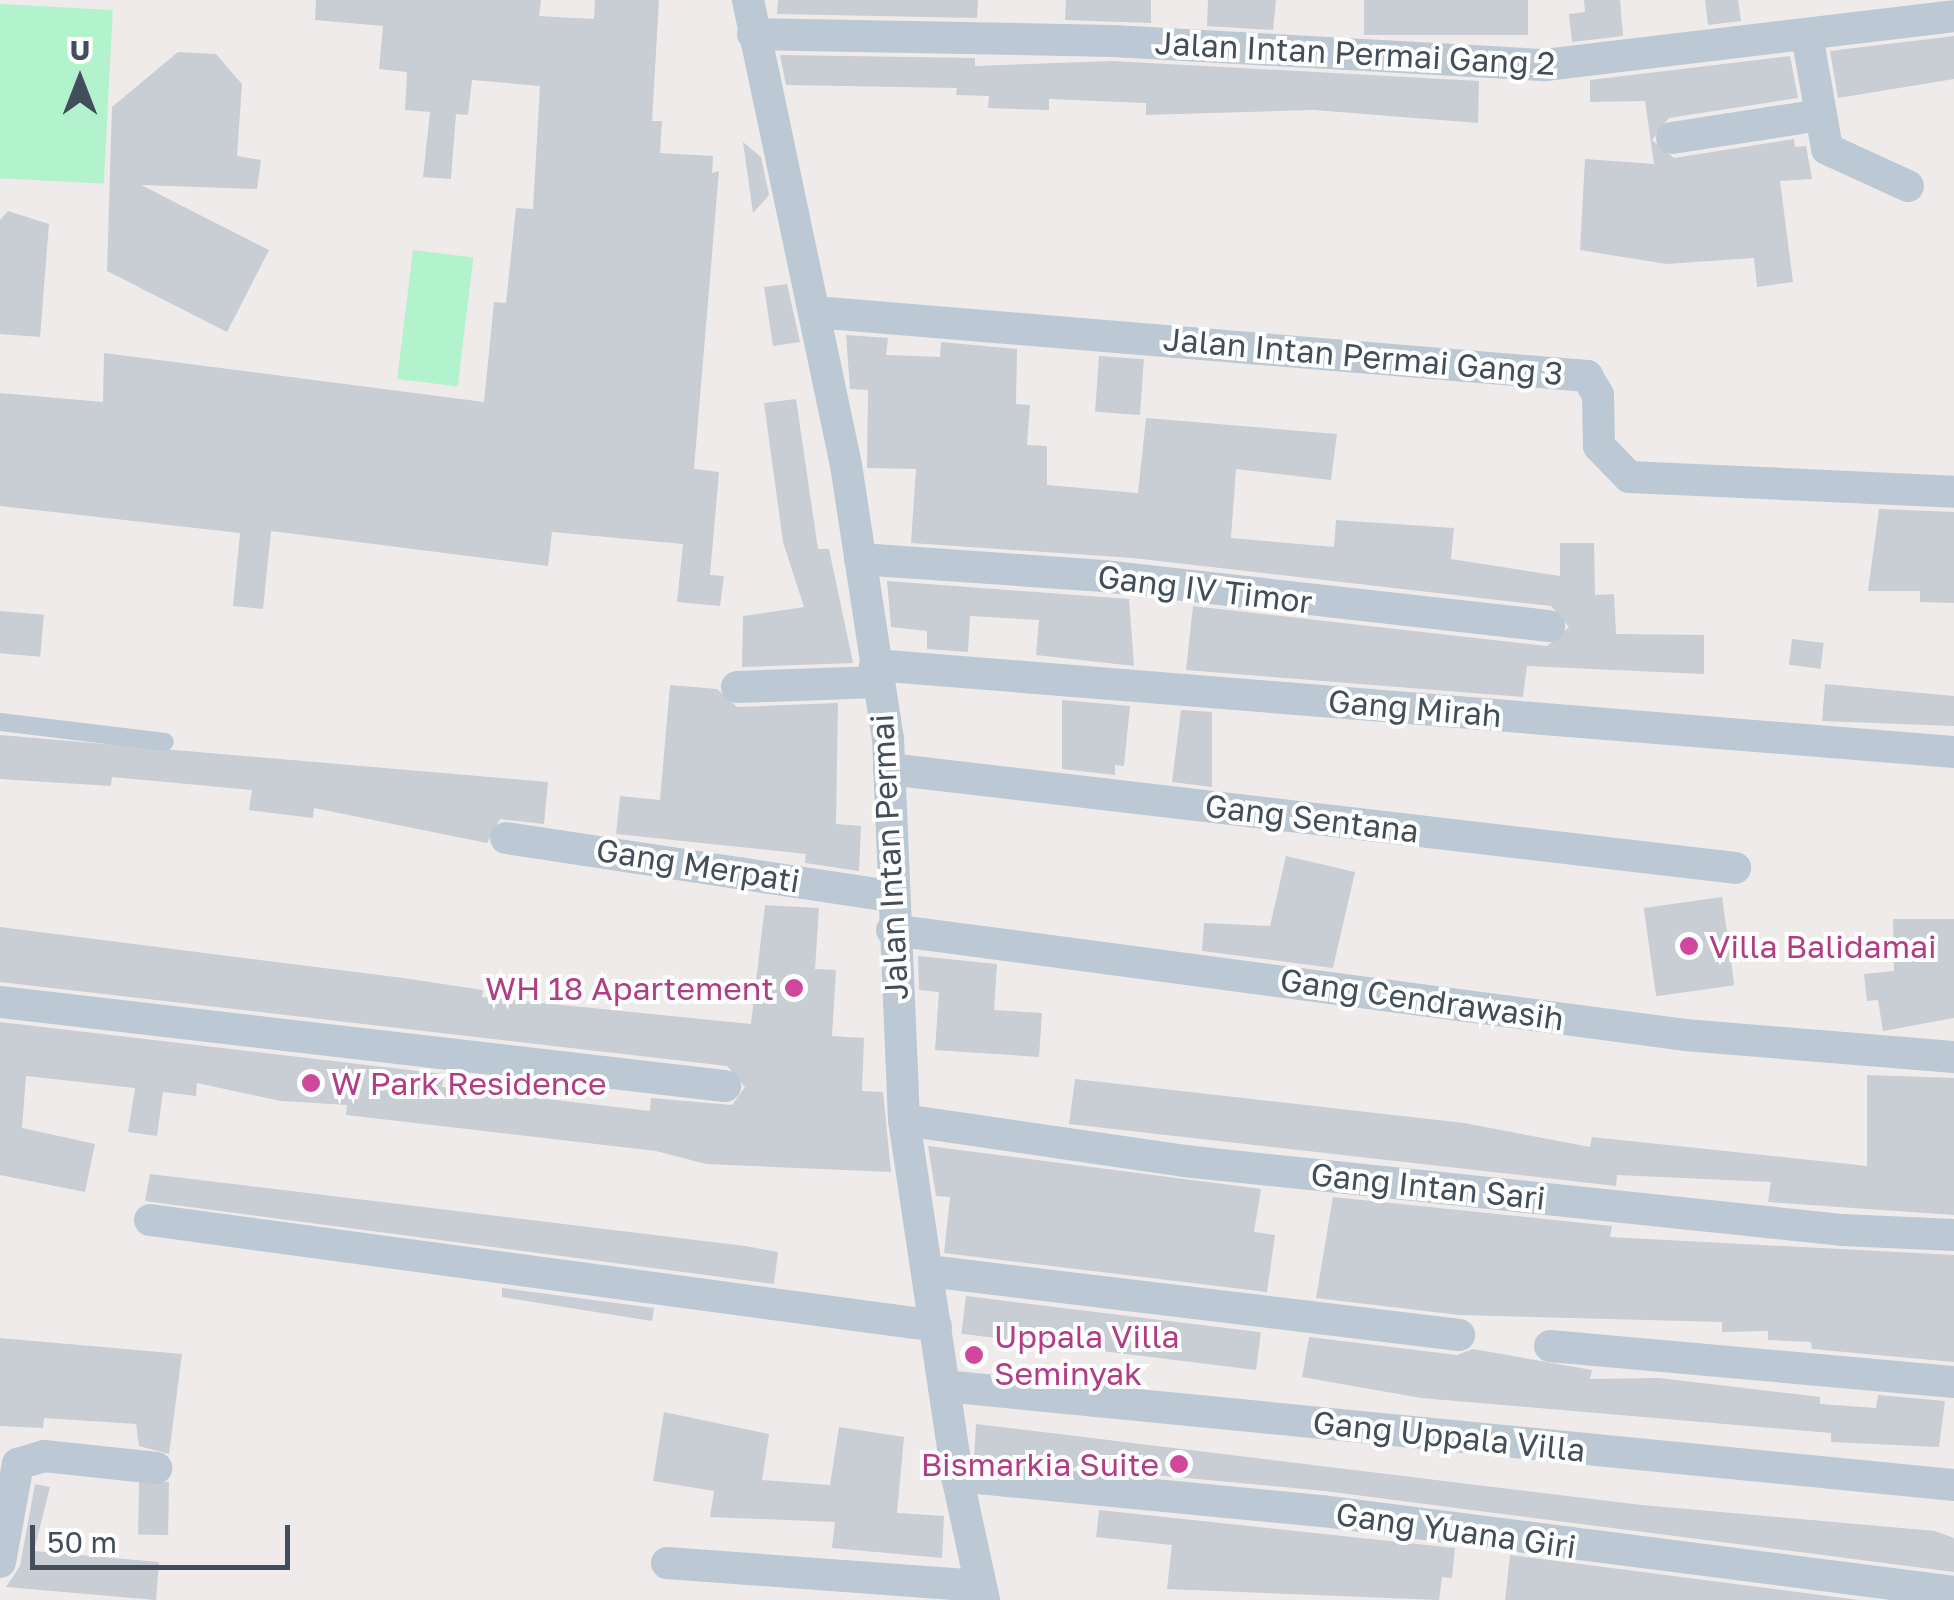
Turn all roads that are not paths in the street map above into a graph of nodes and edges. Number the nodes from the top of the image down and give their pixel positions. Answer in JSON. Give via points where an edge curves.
{"nodes":[{"id":1,"x":748,"y":0,"type":"edge"},
{"id":2,"x":1954,"y":16,"type":"edge"},
{"id":3,"x":753,"y":34,"type":"junction"},
{"id":4,"x":1807,"y":35,"type":"junction"},
{"id":5,"x":1820,"y":115,"type":"junction"},
{"id":6,"x":1672,"y":138,"type":"dead end"},
{"id":7,"x":1908,"y":186,"type":"dead end"},
{"id":8,"x":815,"y":312,"type":"junction"},
{"id":9,"x":1954,"y":492,"type":"edge"},
{"id":10,"x":860,"y":559,"type":"junction"},
{"id":11,"x":1549,"y":626,"type":"dead end"},
{"id":12,"x":877,"y":673,"type":"junction"},
{"id":13,"x":737,"y":687,"type":"dead end"},
{"id":14,"x":0,"y":722,"type":"edge"},
{"id":15,"x":165,"y":742,"type":"dead end"},
{"id":16,"x":1954,"y":752,"type":"edge"},
{"id":17,"x":889,"y":769,"type":"junction"},
{"id":18,"x":506,"y":838,"type":"dead end"},
{"id":19,"x":1735,"y":868,"type":"dead end"},
{"id":20,"x":890,"y":896,"type":"junction"},
{"id":21,"x":892,"y":930,"type":"junction"},
{"id":22,"x":0,"y":1002,"type":"edge"},
{"id":23,"x":1954,"y":1057,"type":"edge"},
{"id":24,"x":725,"y":1086,"type":"dead end"},
{"id":25,"x":904,"y":1120,"type":"junction"},
{"id":26,"x":150,"y":1220,"type":"dead end"},
{"id":27,"x":1954,"y":1234,"type":"edge"},
{"id":28,"x":928,"y":1271,"type":"junction"},
{"id":29,"x":936,"y":1326,"type":"junction"},
{"id":30,"x":1459,"y":1334,"type":"dead end"},
{"id":31,"x":1550,"y":1346,"type":"dead end"},
{"id":32,"x":1954,"y":1382,"type":"edge"},
{"id":33,"x":944,"y":1386,"type":"junction"},
{"id":34,"x":156,"y":1468,"type":"dead end"},
{"id":35,"x":958,"y":1476,"type":"junction"},
{"id":36,"x":1954,"y":1485,"type":"edge"},
{"id":37,"x":0,"y":1562,"type":"edge"},
{"id":38,"x":667,"y":1563,"type":"dead end"},
{"id":39,"x":1954,"y":1592,"type":"edge"},
{"id":40,"x":982,"y":1593,"type":"edge"}],
"edges":[{"from":1,"to":3,"type":"street","name":"Jalan Intan Permai"},
{"from":2,"to":4,"type":"street","name":"Jalan Intan Permai Gang 2"},
{"from":3,"to":4,"type":"street","name":"Jalan Intan Permai Gang 2","via":[[1113,41],[1545,65]]},
{"from":3,"to":8,"type":"street","name":"Jalan Intan Permai"},
{"from":4,"to":5,"type":"street"},
{"from":5,"to":6,"type":"street"},
{"from":5,"to":7,"type":"street","via":[[1827,149]]},
{"from":8,"to":9,"type":"street","name":"Jalan Intan Permai Gang 3","via":[[1587,376],[1598,394],[1599,446],[1629,477]]},
{"from":8,"to":10,"type":"street","name":"Jalan Intan Permai"},
{"from":10,"to":11,"type":"street","name":"Gang IV Timor","via":[[1103,576]]},
{"from":10,"to":12,"type":"street","name":"Jalan Intan Permai"},
{"from":12,"to":13,"type":"street","name":"Gang Mirah"},
{"from":12,"to":16,"type":"street","name":"Gang Mirah"},
{"from":12,"to":17,"type":"street","name":"Jalan Intan Permai"},
{"from":14,"to":15,"type":"lane"},
{"from":17,"to":19,"type":"street","name":"Gang Sentana"},
{"from":17,"to":20,"type":"street","name":"Jalan Intan Permai"},
{"from":18,"to":20,"type":"street","name":"Gang Merpati"},
{"from":20,"to":21,"type":"street","name":"Jalan Intan Permai"},
{"from":21,"to":23,"type":"street","name":"Gang Cendrawasih","via":[[1685,1035]]},
{"from":21,"to":25,"type":"street","name":"Jalan Intan Permai"},
{"from":22,"to":24,"type":"street"},
{"from":25,"to":27,"type":"street","name":"Gang Intan Sari","via":[[1184,1160],[1843,1230]]},
{"from":25,"to":28,"type":"street","name":"Jalan Intan Permai"},
{"from":26,"to":29,"type":"street"},
{"from":28,"to":29,"type":"street","name":"Jalan Intan Permai"},
{"from":28,"to":30,"type":"street"},
{"from":29,"to":33,"type":"street","name":"Jalan Intan Permai"},
{"from":31,"to":32,"type":"street"},
{"from":33,"to":35,"type":"street","name":"Jalan Intan Permai"},
{"from":33,"to":36,"type":"street","name":"Gang Uppala Villa"},
{"from":34,"to":37,"type":"street","via":[[44,1456],[18,1464]]},
{"from":35,"to":39,"type":"street","name":"Gang Yuana Giri","via":[[1322,1511]]},
{"from":35,"to":40,"type":"street","name":"Jalan Intan Permai"},
{"from":38,"to":40,"type":"street"}]}
